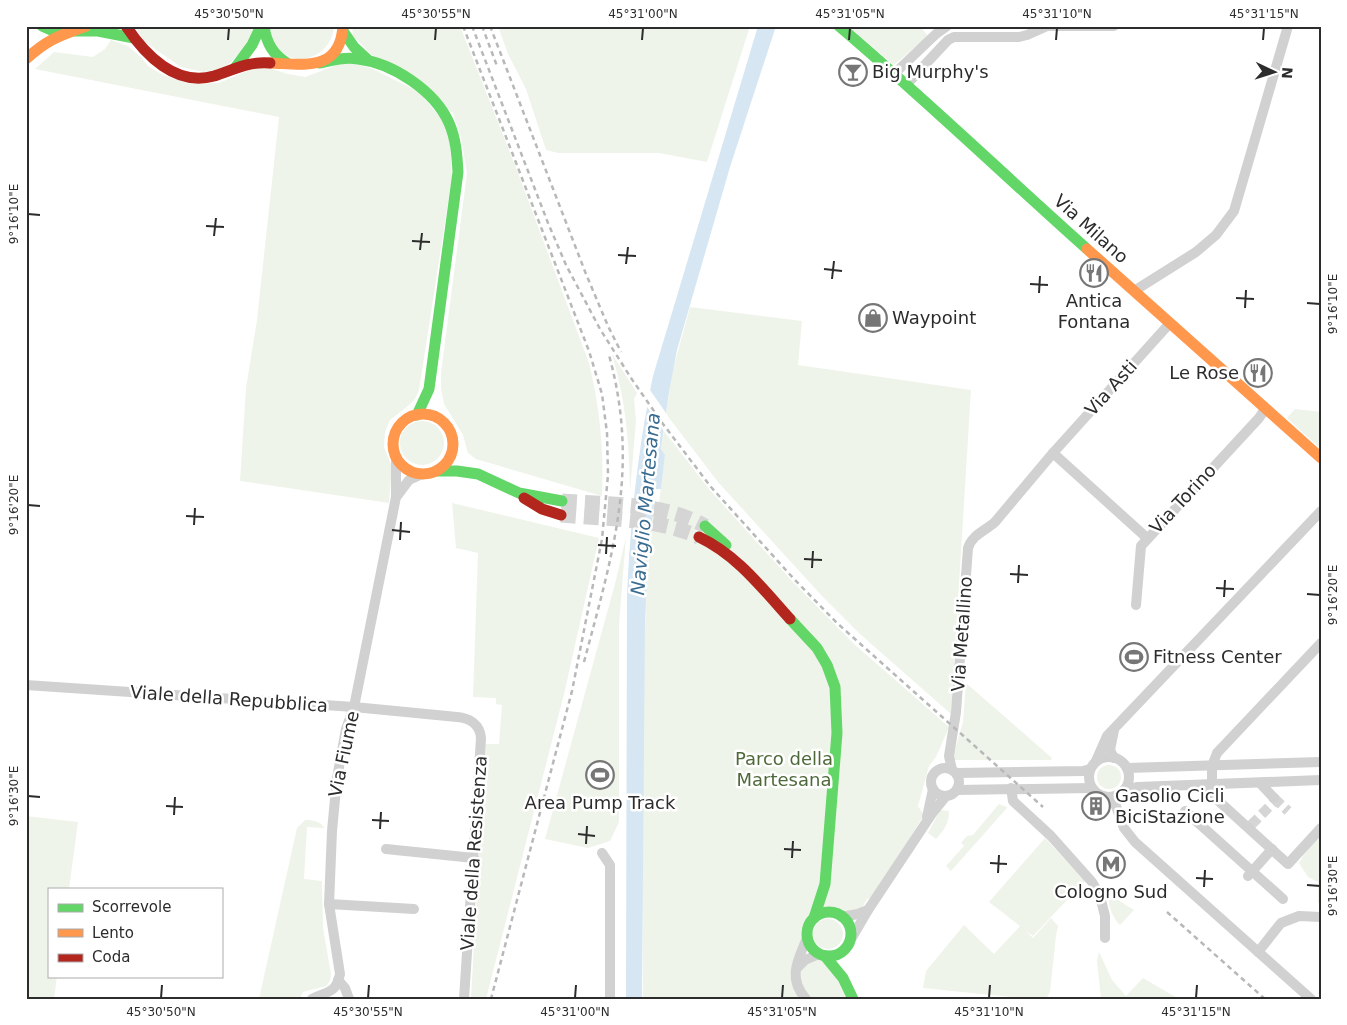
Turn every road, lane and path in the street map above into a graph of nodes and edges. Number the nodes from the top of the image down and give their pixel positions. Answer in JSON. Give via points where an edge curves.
{"nodes":[{"id":1,"x":42,"y":26,"type":"edge"},
{"id":2,"x":86,"y":26,"type":"edge"},
{"id":3,"x":126,"y":26,"type":"edge"},
{"id":4,"x":263,"y":26,"type":"edge"},
{"id":5,"x":839,"y":26,"type":"edge"},
{"id":6,"x":1114,"y":26,"type":"edge"},
{"id":7,"x":1288,"y":26,"type":"edge"},
{"id":8,"x":944,"y":27,"type":"edge"},
{"id":9,"x":1043,"y":27,"type":"edge"},
{"id":10,"x":343,"y":29,"type":"edge"},
{"id":11,"x":74,"y":31,"type":"junction"},
{"id":12,"x":134,"y":38,"type":"junction"},
{"id":13,"x":948,"y":40,"type":"junction"},
{"id":14,"x":26,"y":59,"type":"edge"},
{"id":15,"x":367,"y":59,"type":"junction"},
{"id":16,"x":320,"y":63,"type":"junction"},
{"id":17,"x":291,"y":64,"type":"junction"},
{"id":18,"x":235,"y":68,"type":"junction"},
{"id":19,"x":894,"y":74,"type":"junction"},
{"id":20,"x":907,"y":84,"type":"junction"},
{"id":21,"x":1134,"y":291,"type":"junction"},
{"id":22,"x":1170,"y":323,"type":"junction"},
{"id":23,"x":429,"y":389,"type":"junction"},
{"id":24,"x":1265,"y":409,"type":"junction"},
{"id":25,"x":417,"y":415,"type":"junction"},
{"id":26,"x":437,"y":418,"type":"junction"},
{"id":27,"x":453,"y":445,"type":"junction"},
{"id":28,"x":1053,"y":453,"type":"junction"},
{"id":29,"x":396,"y":458,"type":"junction"},
{"id":30,"x":1321,"y":458,"type":"edge"},
{"id":31,"x":437,"y":471,"type":"junction"},
{"id":32,"x":422,"y":474,"type":"junction"},
{"id":33,"x":478,"y":474,"type":"junction"},
{"id":34,"x":519,"y":493,"type":"junction"},
{"id":35,"x":396,"y":497,"type":"junction"},
{"id":36,"x":562,"y":501,"type":"tunnel mouth"},
{"id":37,"x":1321,"y":511,"type":"edge"},
{"id":38,"x":561,"y":515,"type":"tunnel mouth"},
{"id":39,"x":705,"y":526,"type":"tunnel mouth"},
{"id":40,"x":699,"y":537,"type":"tunnel mouth"},
{"id":41,"x":973,"y":538,"type":"joint"},
{"id":42,"x":1148,"y":538,"type":"junction"},
{"id":43,"x":739,"y":563,"type":"junction"},
{"id":44,"x":1136,"y":604,"type":"dead end"},
{"id":45,"x":1321,"y":643,"type":"edge"},
{"id":46,"x":26,"y":685,"type":"edge"},
{"id":47,"x":354,"y":707,"type":"junction"},
{"id":48,"x":462,"y":717,"type":"joint"},
{"id":49,"x":1114,"y":729,"type":"junction"},
{"id":50,"x":952,"y":731,"type":"junction"},
{"id":51,"x":1114,"y":758,"type":"junction"},
{"id":52,"x":1321,"y":762,"type":"edge"},
{"id":53,"x":1093,"y":765,"type":"junction"},
{"id":54,"x":1243,"y":765,"type":"junction"},
{"id":55,"x":1212,"y":766,"type":"junction"},
{"id":56,"x":1127,"y":768,"type":"junction"},
{"id":57,"x":936,"y":771,"type":"junction"},
{"id":58,"x":954,"y":771,"type":"junction"},
{"id":59,"x":1321,"y":780,"type":"edge"},
{"id":60,"x":1260,"y":783,"type":"junction"},
{"id":61,"x":1243,"y":784,"type":"junction"},
{"id":62,"x":1207,"y":785,"type":"junction"},
{"id":63,"x":1011,"y":788,"type":"junction"},
{"id":64,"x":1092,"y":788,"type":"junction"},
{"id":65,"x":933,"y":789,"type":"junction"},
{"id":66,"x":957,"y":790,"type":"junction"},
{"id":67,"x":1122,"y":792,"type":"junction"},
{"id":68,"x":946,"y":796,"type":"junction"},
{"id":69,"x":1107,"y":797,"type":"junction"},
{"id":70,"x":1274,"y":798,"type":"tunnel mouth"},
{"id":71,"x":1185,"y":811,"type":"dead end"},
{"id":72,"x":1119,"y":814,"type":"junction"},
{"id":73,"x":923,"y":827,"type":"junction"},
{"id":74,"x":1321,"y":828,"type":"edge"},
{"id":75,"x":386,"y":849,"type":"dead end"},
{"id":76,"x":1272,"y":849,"type":"junction"},
{"id":77,"x":602,"y":853,"type":"dead end"},
{"id":78,"x":474,"y":858,"type":"junction"},
{"id":79,"x":1250,"y":873,"type":"junction"},
{"id":80,"x":825,"y":884,"type":"junction"},
{"id":81,"x":1283,"y":899,"type":"dead end"},
{"id":82,"x":329,"y":904,"type":"junction"},
{"id":83,"x":414,"y":910,"type":"dead end"},
{"id":84,"x":868,"y":910,"type":"junction"},
{"id":85,"x":840,"y":916,"type":"junction"},
{"id":86,"x":814,"y":918,"type":"junction"},
{"id":87,"x":1321,"y":918,"type":"edge"},
{"id":88,"x":807,"y":938,"type":"junction"},
{"id":89,"x":1105,"y":938,"type":"dead end"},
{"id":90,"x":846,"y":946,"type":"junction"},
{"id":91,"x":1258,"y":952,"type":"junction"},
{"id":92,"x":822,"y":955,"type":"junction"},
{"id":93,"x":795,"y":971,"type":"junction"},
{"id":94,"x":842,"y":978,"type":"junction"},
{"id":95,"x":338,"y":980,"type":"junction"},
{"id":96,"x":802,"y":997,"type":"edge"},
{"id":97,"x":312,"y":999,"type":"edge"},
{"id":98,"x":349,"y":999,"type":"edge"},
{"id":99,"x":464,"y":999,"type":"edge"},
{"id":100,"x":610,"y":999,"type":"edge"},
{"id":101,"x":853,"y":999,"type":"edge"},
{"id":102,"x":1311,"y":999,"type":"edge"}],
"edges":[{"from":1,"to":11,"type":"street","via":[[59,32]]},
{"from":2,"to":11,"type":"street"},
{"from":3,"to":12,"type":"street"},
{"from":4,"to":17,"type":"street","via":[[272,51]]},
{"from":4,"to":18,"type":"street"},
{"from":5,"to":19,"type":"street","name":"Via Milano"},
{"from":6,"to":9,"type":"street"},
{"from":7,"to":21,"type":"street","via":[[1234,211],[1216,235],[1196,252]]},
{"from":8,"to":13,"type":"street"},
{"from":8,"to":19,"type":"street"},
{"from":9,"to":13,"type":"street","via":[[1019,37]]},
{"from":10,"to":15,"type":"street","via":[[354,47]]},
{"from":10,"to":16,"type":"street","via":[[336,50]]},
{"from":11,"to":12,"type":"street","via":[[98,31]]},
{"from":11,"to":14,"type":"street","via":[[45,42]]},
{"from":12,"to":18,"type":"street","via":[[164,66],[192,78],[211,78]]},
{"from":13,"to":20,"type":"street"},
{"from":15,"to":16,"type":"street","via":[[334,59]]},
{"from":15,"to":23,"type":"street","via":[[409,78],[428,92],[443,110],[456,139],[458,172]]},
{"from":16,"to":17,"type":"street","via":[[307,66]]},
{"from":17,"to":18,"type":"street","via":[[260,62]]},
{"from":19,"to":20,"type":"street","name":"Via Milano"},
{"from":20,"to":21,"type":"street","name":"Via Milano"},
{"from":21,"to":22,"type":"street","name":"Via Milano"},
{"from":22,"to":24,"type":"street","name":"Via Milano"},
{"from":22,"to":28,"type":"street","name":"Via Asti"},
{"from":23,"to":25,"type":"street"},
{"from":23,"to":26,"type":"street"},
{"from":24,"to":30,"type":"street","name":"Via Milano"},
{"from":24,"to":42,"type":"street","name":"Via Torino"},
{"from":25,"to":26,"type":"street"},
{"from":25,"to":29,"type":"street","via":[[404,422],[395,434]]},
{"from":26,"to":27,"type":"street","via":[[450,433]]},
{"from":27,"to":31,"type":"street","via":[[448,461]]},
{"from":27,"to":33,"type":"street","via":[[459,456]]},
{"from":28,"to":41,"type":"street","name":"Via Asti","via":[[995,522]]},
{"from":28,"to":42,"type":"street"},
{"from":29,"to":32,"type":"street","via":[[407,470]]},
{"from":29,"to":35,"type":"street","name":"Via Fiume"},
{"from":31,"to":32,"type":"street"},
{"from":31,"to":33,"type":"street"},
{"from":32,"to":35,"type":"street","via":[[409,480]]},
{"from":33,"to":34,"type":"street"},
{"from":34,"to":36,"type":"street"},
{"from":34,"to":38,"type":"street","via":[[542,509]]},
{"from":35,"to":47,"type":"street","name":"Via Fiume"},
{"from":37,"to":49,"type":"street"},
{"from":39,"to":43,"type":"street","via":[[721,539]]},
{"from":40,"to":43,"type":"street"},
{"from":41,"to":50,"type":"street","name":"Via Metallino","via":[[968,548]]},
{"from":42,"to":44,"type":"street","name":"Via Torino","via":[[1141,546]]},
{"from":43,"to":80,"type":"street","via":[[817,648],[833,681],[837,699],[837,734]]},
{"from":45,"to":55,"type":"street","via":[[1217,753]]},
{"from":46,"to":47,"type":"street","name":"Viale della Repubblica"},
{"from":47,"to":48,"type":"street","name":"Viale della Repubblica"},
{"from":47,"to":82,"type":"street","name":"Via Fiume","via":[[346,729],[336,787]]},
{"from":48,"to":78,"type":"street","name":"Viale della Resistenza","via":[[474,722],[481,735]]},
{"from":49,"to":51,"type":"street","via":[[1110,750]]},
{"from":49,"to":53,"type":"street","via":[[1103,742]]},
{"from":50,"to":57,"type":"street","name":"Via Metallino"},
{"from":50,"to":58,"type":"street","name":"Via Metallino","via":[[949,756]]},
{"from":51,"to":53,"type":"street","via":[[1104,758]]},
{"from":51,"to":56,"type":"street"},
{"from":52,"to":54,"type":"street"},
{"from":53,"to":58,"type":"street","via":[[1083,771]]},
{"from":53,"to":64,"type":"street","via":[[1089,780]]},
{"from":54,"to":55,"type":"street"},
{"from":54,"to":61,"type":"street"},
{"from":55,"to":56,"type":"street"},
{"from":55,"to":62,"type":"street"},
{"from":56,"to":67,"type":"street","via":[[1129,777]]},
{"from":57,"to":58,"type":"street","via":[[944,768]]},
{"from":57,"to":65,"type":"street","via":[[932,778]]},
{"from":58,"to":66,"type":"street","via":[[959,782]]},
{"from":59,"to":60,"type":"street"},
{"from":60,"to":61,"type":"street"},
{"from":60,"to":70,"type":"street"},
{"from":61,"to":62,"type":"street"},
{"from":62,"to":67,"type":"street","via":[[1138,787]]},
{"from":62,"to":76,"type":"street"},
{"from":63,"to":64,"type":"street"},
{"from":63,"to":66,"type":"street"},
{"from":63,"to":89,"type":"street","via":[[1013,801],[1051,836],[1092,882],[1105,916]]},
{"from":64,"to":69,"type":"street"},
{"from":65,"to":68,"type":"street"},
{"from":65,"to":73,"type":"street"},
{"from":66,"to":68,"type":"street"},
{"from":67,"to":69,"type":"street"},
{"from":67,"to":72,"type":"street"},
{"from":68,"to":73,"type":"street"},
{"from":69,"to":72,"type":"street"},
{"from":71,"to":79,"type":"street"},
{"from":72,"to":91,"type":"street","via":[[1124,828],[1135,842]]},
{"from":73,"to":84,"type":"street"},
{"from":74,"to":76,"type":"street","via":[[1288,864]]},
{"from":75,"to":78,"type":"street"},
{"from":76,"to":79,"type":"street"},
{"from":77,"to":100,"type":"street","via":[[610,865]]},
{"from":78,"to":99,"type":"street","name":"Viale della Resistenza"},
{"from":79,"to":81,"type":"street"},
{"from":80,"to":85,"type":"street","via":[[830,904]]},
{"from":80,"to":86,"type":"street"},
{"from":82,"to":83,"type":"street"},
{"from":82,"to":95,"type":"street","name":"Via Fiume","via":[[340,967]]},
{"from":84,"to":85,"type":"street","via":[[853,916]]},
{"from":84,"to":90,"type":"street"},
{"from":85,"to":86,"type":"street","via":[[824,913]]},
{"from":85,"to":90,"type":"street","via":[[850,929]]},
{"from":86,"to":88,"type":"street","via":[[808,927]]},
{"from":87,"to":91,"type":"street","via":[[1299,916],[1281,923]]},
{"from":88,"to":92,"type":"street","via":[[811,947]]},
{"from":88,"to":93,"type":"street"},
{"from":90,"to":92,"type":"street","via":[[833,956]]},
{"from":90,"to":94,"type":"street"},
{"from":91,"to":102,"type":"street"},
{"from":92,"to":93,"type":"street","via":[[805,960]]},
{"from":92,"to":94,"type":"street"},
{"from":93,"to":96,"type":"street"},
{"from":94,"to":101,"type":"street"},
{"from":95,"to":97,"type":"street","via":[[332,990]]},
{"from":95,"to":98,"type":"street"}]}
